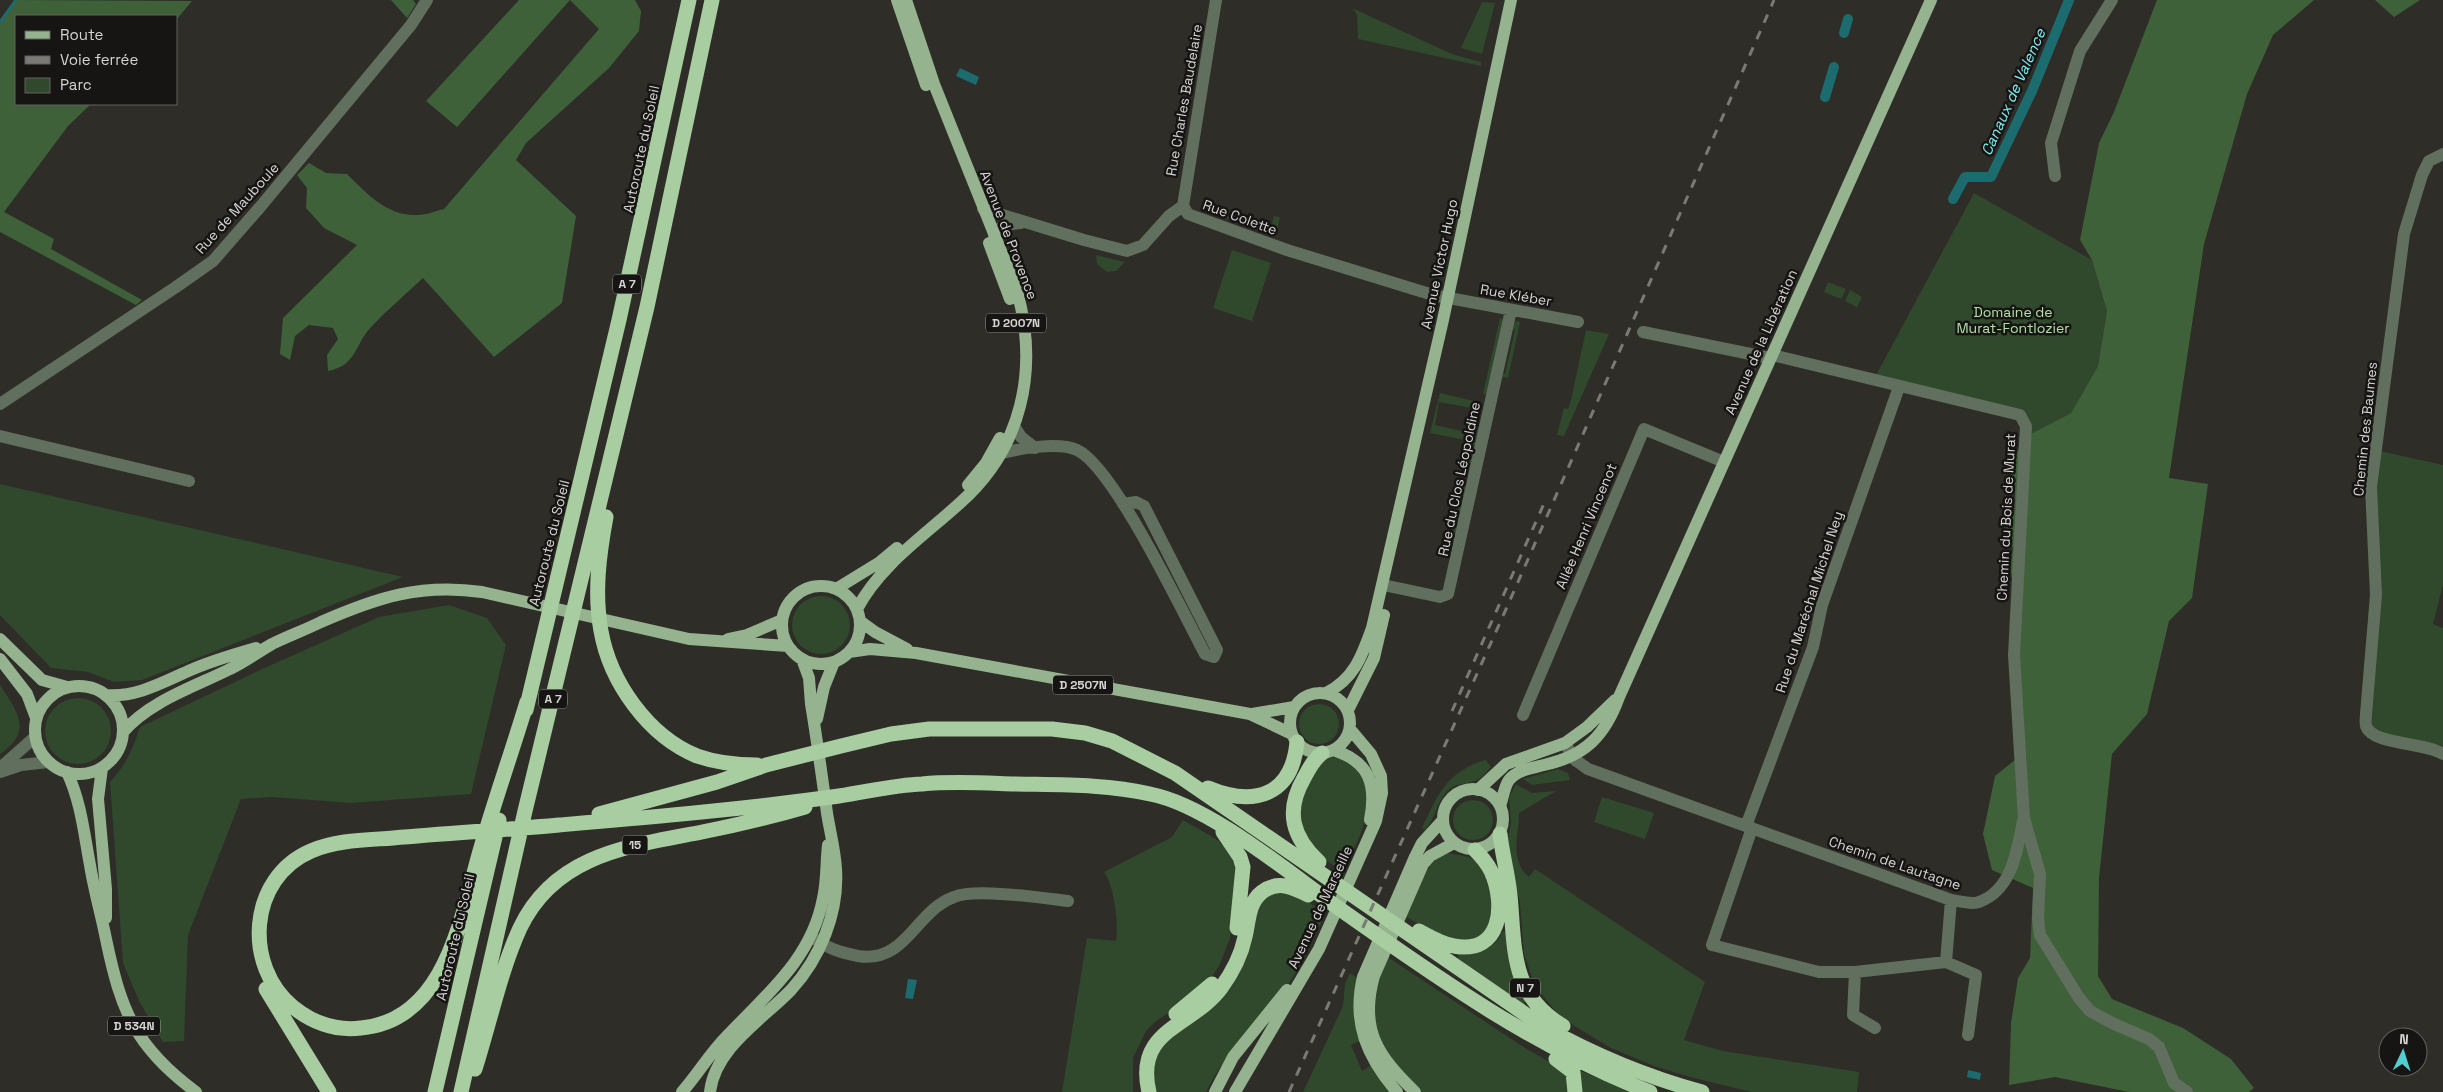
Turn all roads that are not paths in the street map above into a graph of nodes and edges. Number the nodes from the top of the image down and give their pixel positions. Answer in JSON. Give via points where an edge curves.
{"nodes":[{"id":1,"x":427,"y":0,"type":"edge"},
{"id":2,"x":689,"y":0,"type":"edge"},
{"id":3,"x":712,"y":0,"type":"edge"},
{"id":4,"x":897,"y":0,"type":"edge"},
{"id":5,"x":906,"y":0,"type":"edge"},
{"id":6,"x":1216,"y":0,"type":"edge"},
{"id":7,"x":1512,"y":0,"type":"edge"},
{"id":8,"x":1931,"y":0,"type":"edge"},
{"id":9,"x":2112,"y":0,"type":"edge"},
{"id":10,"x":2443,"y":154,"type":"edge"},
{"id":11,"x":2054,"y":176,"type":"dead end"},
{"id":12,"x":1182,"y":206,"type":"junction"},
{"id":13,"x":983,"y":209,"type":"junction"},
{"id":14,"x":1023,"y":222,"type":"junction"},
{"id":15,"x":994,"y":236,"type":"junction"},
{"id":16,"x":1448,"y":298,"type":"junction"},
{"id":17,"x":646,"y":307,"type":"junction"},
{"id":18,"x":1511,"y":310,"type":"junction"},
{"id":19,"x":1578,"y":322,"type":"dead end"},
{"id":20,"x":1643,"y":332,"type":"dead end"},
{"id":21,"x":1771,"y":356,"type":"junction"},
{"id":22,"x":1899,"y":387,"type":"junction"},
{"id":23,"x":0,"y":404,"type":"edge"},
{"id":24,"x":1014,"y":426,"type":"junction"},
{"id":25,"x":0,"y":436,"type":"edge"},
{"id":26,"x":1035,"y":448,"type":"junction"},
{"id":27,"x":1002,"y":453,"type":"junction"},
{"id":28,"x":1724,"y":462,"type":"junction"},
{"id":29,"x":189,"y":481,"type":"dead end"},
{"id":30,"x":1123,"y":504,"type":"junction"},
{"id":31,"x":1394,"y":533,"type":"junction"},
{"id":32,"x":1388,"y":586,"type":"junction"},
{"id":33,"x":836,"y":589,"type":"junction"},
{"id":34,"x":858,"y":615,"type":"junction"},
{"id":35,"x":782,"y":620,"type":"junction"},
{"id":36,"x":0,"y":640,"type":"edge"},
{"id":37,"x":715,"y":642,"type":"junction"},
{"id":38,"x":273,"y":644,"type":"junction"},
{"id":39,"x":788,"y":646,"type":"junction"},
{"id":40,"x":849,"y":652,"type":"junction"},
{"id":41,"x":916,"y":653,"type":"junction"},
{"id":42,"x":0,"y":659,"type":"edge"},
{"id":43,"x":802,"y":659,"type":"junction"},
{"id":44,"x":834,"y":662,"type":"junction"},
{"id":45,"x":67,"y":687,"type":"junction"},
{"id":46,"x":1326,"y":693,"type":"junction"},
{"id":47,"x":105,"y":695,"type":"junction"},
{"id":48,"x":1619,"y":697,"type":"junction"},
{"id":49,"x":527,"y":702,"type":"junction"},
{"id":50,"x":1294,"y":707,"type":"junction"},
{"id":51,"x":1348,"y":710,"type":"junction"},
{"id":52,"x":1250,"y":714,"type":"junction"},
{"id":53,"x":1523,"y":716,"type":"dead end"},
{"id":54,"x":36,"y":718,"type":"junction"},
{"id":55,"x":1350,"y":729,"type":"junction"},
{"id":56,"x":123,"y":732,"type":"junction"},
{"id":57,"x":816,"y":732,"type":"junction"},
{"id":58,"x":35,"y":737,"type":"junction"},
{"id":59,"x":1294,"y":738,"type":"junction"},
{"id":60,"x":1565,"y":743,"type":"junction"},
{"id":61,"x":1327,"y":752,"type":"junction"},
{"id":62,"x":2443,"y":754,"type":"edge"},
{"id":63,"x":1572,"y":756,"type":"junction"},
{"id":64,"x":48,"y":762,"type":"junction"},
{"id":65,"x":766,"y":765,"type":"junction"},
{"id":66,"x":0,"y":768,"type":"edge"},
{"id":67,"x":102,"y":768,"type":"junction"},
{"id":68,"x":0,"y":772,"type":"edge"},
{"id":69,"x":67,"y":772,"type":"junction"},
{"id":70,"x":1175,"y":773,"type":"junction"},
{"id":71,"x":1478,"y":790,"type":"junction"},
{"id":72,"x":803,"y":804,"type":"junction"},
{"id":73,"x":1500,"y":806,"type":"junction"},
{"id":74,"x":2024,"y":818,"type":"junction"},
{"id":75,"x":1443,"y":820,"type":"junction"},
{"id":76,"x":554,"y":822,"type":"junction"},
{"id":77,"x":1216,"y":822,"type":"junction"},
{"id":78,"x":1749,"y":827,"type":"junction"},
{"id":79,"x":461,"y":829,"type":"junction"},
{"id":80,"x":1500,"y":834,"type":"junction"},
{"id":81,"x":1454,"y":843,"type":"junction"},
{"id":82,"x":1475,"y":850,"type":"junction"},
{"id":83,"x":1321,"y":868,"type":"junction"},
{"id":84,"x":1307,"y":890,"type":"junction"},
{"id":85,"x":1952,"y":900,"type":"junction"},
{"id":86,"x":1068,"y":901,"type":"dead end"},
{"id":87,"x":1418,"y":935,"type":"junction"},
{"id":88,"x":106,"y":938,"type":"junction"},
{"id":89,"x":816,"y":940,"type":"junction"},
{"id":90,"x":1946,"y":962,"type":"junction"},
{"id":91,"x":1856,"y":972,"type":"junction"},
{"id":92,"x":1465,"y":994,"type":"junction"},
{"id":93,"x":1875,"y":1028,"type":"dead end"},
{"id":94,"x":1968,"y":1035,"type":"dead end"},
{"id":95,"x":1651,"y":1076,"type":"junction"},
{"id":96,"x":196,"y":1092,"type":"edge"},
{"id":97,"x":329,"y":1092,"type":"edge"},
{"id":98,"x":435,"y":1092,"type":"edge"},
{"id":99,"x":461,"y":1092,"type":"edge"},
{"id":100,"x":467,"y":1092,"type":"edge"},
{"id":101,"x":682,"y":1092,"type":"edge"},
{"id":102,"x":710,"y":1092,"type":"edge"},
{"id":103,"x":1140,"y":1092,"type":"edge"},
{"id":104,"x":1148,"y":1092,"type":"edge"},
{"id":105,"x":1215,"y":1092,"type":"edge"},
{"id":106,"x":1235,"y":1092,"type":"edge"},
{"id":107,"x":1397,"y":1092,"type":"edge"},
{"id":108,"x":1416,"y":1092,"type":"edge"},
{"id":109,"x":1575,"y":1092,"type":"edge"},
{"id":110,"x":1650,"y":1092,"type":"edge"},
{"id":111,"x":1702,"y":1092,"type":"edge"},
{"id":112,"x":2187,"y":1092,"type":"edge"}],
"edges":[{"from":1,"to":23,"type":"street","name":"Rue de Mauboule","via":[[411,26],[213,261]]},
{"from":2,"to":49,"type":"highway","name":"Autoroute du Soleil","number":"A 7","via":[[619,320]]},
{"from":3,"to":17,"type":"highway","number":"A 7"},
{"from":4,"to":33,"type":"main road","name":"Avenue de Provence","number":"D 2007N","via":[[916,60],[1010,296],[1019,346],[1017,384],[1002,436],[973,480],[880,562]]},
{"from":5,"to":13,"type":"main road","name":"Avenue de Provence","number":"D 2007N","via":[[934,84]]},
{"from":6,"to":12,"type":"street","name":"Rue Charles Baudelaire"},
{"from":7,"to":16,"type":"main road","name":"Avenue Victor Hugo"},
{"from":8,"to":21,"type":"main road","name":"Avenue de la Libération"},
{"from":9,"to":11,"type":"street","via":[[2080,50],[2051,143]]},
{"from":10,"to":62,"type":"street","name":"Chemin des Baumes","via":[[2429,160],[2404,234],[2371,487],[2376,595],[2366,726],[2374,736],[2384,740],[2428,746]]},
{"from":12,"to":14,"type":"street","name":"Rue Colette","via":[[1143,245],[1127,250]]},
{"from":12,"to":16,"type":"street","name":"Rue Colette","via":[[1188,214],[1287,250]]},
{"from":13,"to":14,"type":"street","name":"Rue Colette"},
{"from":13,"to":15,"type":"main road","name":"Avenue de Provence","number":"D 2007N"},
{"from":14,"to":15,"type":"street","via":[[999,229]]},
{"from":15,"to":24,"type":"main road","name":"Avenue de Provence","number":"D 2007N","via":[[1017,291],[1027,345],[1024,386]]},
{"from":16,"to":18,"type":"street","name":"Rue Kléber"},
{"from":16,"to":31,"type":"main road","name":"Avenue Victor Hugo"},
{"from":17,"to":65,"type":"highway","via":[[598,563],[603,642],[628,696],[647,720],[672,741],[716,762]]},
{"from":17,"to":99,"type":"highway","number":"A 7"},
{"from":18,"to":19,"type":"street","name":"Rue Kléber"},
{"from":18,"to":32,"type":"street","name":"Rue du Clos Léopoldine","via":[[1448,594],[1440,597]]},
{"from":20,"to":21,"type":"street"},
{"from":21,"to":22,"type":"street","name":"Chemin du Bois de Murat"},
{"from":21,"to":28,"type":"main road","name":"Avenue de la Libération"},
{"from":22,"to":74,"type":"street","name":"Chemin du Bois de Murat","via":[[2020,415],[2026,426],[2014,655]]},
{"from":22,"to":78,"type":"street","name":"Rue du Maréchal Michel Ney"},
{"from":24,"to":26,"type":"street","via":[[1021,437]]},
{"from":24,"to":27,"type":"main road","name":"Avenue de Provence","number":"D 2007N"},
{"from":25,"to":29,"type":"street"},
{"from":26,"to":27,"type":"street"},
{"from":26,"to":30,"type":"street","via":[[1061,446],[1084,453],[1100,469]]},
{"from":27,"to":34,"type":"main road","name":"Avenue de Provence","number":"D 2007N","via":[[977,487],[878,578]]},
{"from":28,"to":48,"type":"main road","name":"Avenue de la Libération"},
{"from":28,"to":53,"type":"street","name":"Allée Henri Vincenot","via":[[1644,429]]},
{"from":30,"to":30,"type":"street","via":[[1136,502],[1144,506],[1217,650],[1214,657],[1205,654]]},
{"from":31,"to":32,"type":"main road","name":"Avenue Victor Hugo"},
{"from":31,"to":46,"type":"main road","name":"Avenue Victor Hugo","via":[[1372,628],[1361,658],[1348,678]]},
{"from":32,"to":51,"type":"main road","name":"Avenue Victor Hugo","via":[[1374,658]]},
{"from":33,"to":34,"type":"main road","via":[[845,594]]},
{"from":33,"to":35,"type":"main road","via":[[808,588],[789,602]]},
{"from":34,"to":40,"type":"main road","via":[[858,639]]},
{"from":34,"to":41,"type":"main road","number":"D 2507N","via":[[875,632]]},
{"from":35,"to":37,"type":"main road","via":[[747,635]]},
{"from":35,"to":39,"type":"main road","via":[[782,634]]},
{"from":36,"to":45,"type":"main road","via":[[42,680]]},
{"from":37,"to":38,"type":"main road","via":[[455,588],[391,595],[350,609]]},
{"from":37,"to":39,"type":"main road"},
{"from":38,"to":47,"type":"main road","via":[[195,668],[138,692],[124,696]]},
{"from":38,"to":56,"type":"main road","via":[[150,708]]},
{"from":39,"to":43,"type":"main road"},
{"from":40,"to":41,"type":"main road","number":"D 2507N","via":[[870,649]]},
{"from":40,"to":44,"type":"main road"},
{"from":41,"to":52,"type":"main road","number":"D 2507N"},
{"from":42,"to":54,"type":"main road","via":[[27,694]]},
{"from":43,"to":44,"type":"main road","via":[[812,663]]},
{"from":43,"to":57,"type":"main road","via":[[809,678]]},
{"from":44,"to":57,"type":"main road","via":[[819,705]]},
{"from":45,"to":47,"type":"main road","via":[[87,687]]},
{"from":45,"to":54,"type":"main road","via":[[51,696]]},
{"from":46,"to":50,"type":"main road","via":[[1305,696]]},
{"from":46,"to":51,"type":"main road","via":[[1335,696]]},
{"from":47,"to":56,"type":"main road","via":[[117,707]]},
{"from":48,"to":60,"type":"main road","name":"Avenue de la Libération","via":[[1587,728]]},
{"from":48,"to":63,"type":"main road","name":"Avenue de la Libération","via":[[1603,731]]},
{"from":49,"to":79,"type":"highway","via":[[450,951],[441,972],[422,998],[408,1011],[385,1023],[344,1029],[307,1017],[282,997],[263,965],[258,927],[265,899],[286,868],[310,851],[343,842]]},
{"from":49,"to":98,"type":"highway","name":"Autoroute du Soleil","number":"A 7"},
{"from":50,"to":52,"type":"main road","number":"D 2507N"},
{"from":50,"to":59,"type":"main road","via":[[1290,716]]},
{"from":51,"to":55,"type":"main road"},
{"from":52,"to":59,"type":"main road","number":"D 2507N"},
{"from":54,"to":58,"type":"main road"},
{"from":55,"to":61,"type":"main road","via":[[1344,742]]},
{"from":55,"to":106,"type":"main road","name":"Avenue de Marseille","via":[[1370,754],[1381,776],[1382,793],[1376,821],[1319,949]]},
{"from":56,"to":67,"type":"main road","via":[[117,752]]},
{"from":57,"to":89,"type":"main road","via":[[836,869],[832,913]]},
{"from":58,"to":64,"type":"main road"},
{"from":58,"to":66,"type":"street"},
{"from":59,"to":61,"type":"main road","via":[[1304,748]]},
{"from":59,"to":70,"type":"highway","via":[[1295,760],[1288,776],[1276,789],[1263,794],[1248,798],[1228,796]]},
{"from":60,"to":63,"type":"street","name":"Chemin de Lautagne"},
{"from":60,"to":71,"type":"main road","name":"Avenue de la Libération","via":[[1506,764]]},
{"from":61,"to":83,"type":"highway","via":[[1315,759],[1295,794],[1293,808],[1295,829],[1304,848]]},
{"from":61,"to":105,"type":"main road","name":"Avenue de Marseille","via":[[1352,757],[1367,772],[1371,792],[1369,823],[1301,972],[1233,1057]]},
{"from":63,"to":73,"type":"main road","name":"Avenue de la Libération","via":[[1515,775],[1507,785]]},
{"from":63,"to":78,"type":"street","name":"Chemin de Lautagne","via":[[1588,769]]},
{"from":64,"to":68,"type":"street","via":[[21,765]]},
{"from":64,"to":69,"type":"main road"},
{"from":65,"to":70,"type":"highway","via":[[891,734],[929,729],[1052,729],[1112,740]]},
{"from":65,"to":76,"type":"highway","via":[[718,782],[604,813]]},
{"from":67,"to":69,"type":"main road","via":[[91,773]]},
{"from":67,"to":88,"type":"main road","number":"D 534N","via":[[98,799],[106,889]]},
{"from":69,"to":88,"type":"main road","number":"D 534N","via":[[80,809]]},
{"from":70,"to":83,"type":"highway"},
{"from":71,"to":73,"type":"main road","via":[[1487,792]]},
{"from":71,"to":75,"type":"main road","via":[[1469,789],[1453,797],[1447,804]]},
{"from":72,"to":76,"type":"highway"},
{"from":72,"to":77,"type":"highway","via":[[922,784],[1103,787],[1171,800]]},
{"from":72,"to":100,"type":"highway","number":"15","via":[[760,820],[604,854],[577,866],[548,888],[529,912],[514,943]]},
{"from":73,"to":80,"type":"main road","via":[[1504,820]]},
{"from":74,"to":85,"type":"street","name":"Chemin de Lautagne","via":[[2014,864],[2001,888],[1978,903]]},
{"from":74,"to":112,"type":"street","via":[[2040,874],[2038,919],[2046,948],[2090,1011],[2160,1047],[2174,1083]]},
{"from":75,"to":81,"type":"main road","via":[[1444,829]]},
{"from":75,"to":107,"type":"main road","via":[[1422,843],[1415,857],[1359,992],[1359,1022],[1366,1047]]},
{"from":76,"to":79,"type":"highway"},
{"from":77,"to":84,"type":"highway"},
{"from":77,"to":103,"type":"highway","via":[[1240,857],[1243,867],[1240,911],[1232,949],[1220,973],[1204,993],[1157,1027],[1148,1038],[1138,1062]]},
{"from":78,"to":85,"type":"street","name":"Chemin de Lautagne"},
{"from":78,"to":91,"type":"street","name":"Rue du Maréchal Michel Ney","via":[[1712,945],[1819,972]]},
{"from":79,"to":97,"type":"highway","via":[[352,834],[315,841],[285,859],[261,890],[251,934],[258,973]]},
{"from":80,"to":82,"type":"main road","via":[[1490,845]]},
{"from":80,"to":95,"type":"highway","number":"N 7","via":[[1508,878],[1514,951],[1528,992],[1550,1019]]},
{"from":81,"to":82,"type":"main road"},
{"from":81,"to":108,"type":"main road","via":[[1430,856],[1423,864],[1370,991],[1368,1020],[1378,1050]]},
{"from":82,"to":87,"type":"highway","via":[[1487,862],[1494,877],[1499,912],[1494,932],[1478,945],[1460,947]]},
{"from":83,"to":87,"type":"highway","via":[[1356,897]]},
{"from":84,"to":92,"type":"highway"},
{"from":84,"to":104,"type":"highway","via":[[1284,885],[1268,888],[1257,897],[1250,909],[1237,962],[1226,982],[1206,1004],[1167,1031],[1154,1045],[1147,1061]]},
{"from":85,"to":90,"type":"street"},
{"from":86,"to":89,"type":"street","via":[[1027,896],[956,896],[944,901],[882,956],[866,957],[834,951]]},
{"from":87,"to":95,"type":"highway","number":"N 7","via":[[1544,1027]]},
{"from":88,"to":96,"type":"main road","number":"D 534N","via":[[113,974],[140,1037],[156,1057]]},
{"from":89,"to":101,"type":"main road","via":[[783,981],[726,1037]]},
{"from":89,"to":102,"type":"main road","via":[[792,989],[732,1047],[716,1070]]},
{"from":90,"to":91,"type":"street"},
{"from":90,"to":94,"type":"street","via":[[1976,975]]},
{"from":91,"to":93,"type":"street","via":[[1853,1015]]},
{"from":92,"to":109,"type":"highway","via":[[1568,1067],[1575,1078]]},
{"from":92,"to":110,"type":"highway","via":[[1551,1048]]},
{"from":95,"to":111,"type":"highway","number":"N 7"}]}
